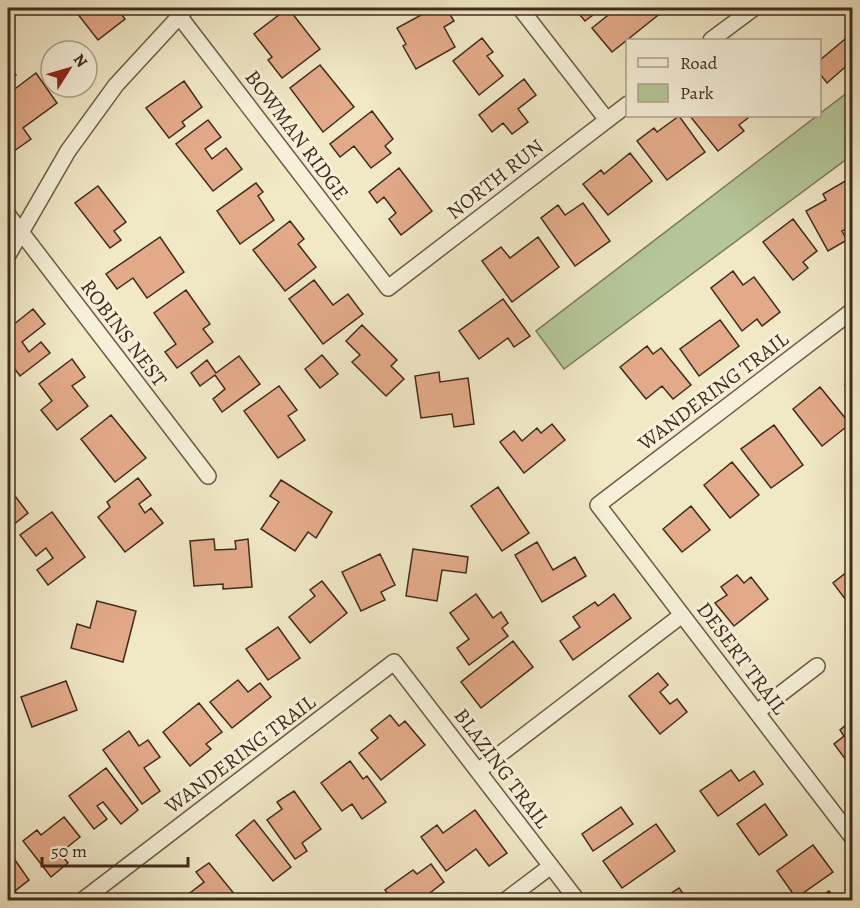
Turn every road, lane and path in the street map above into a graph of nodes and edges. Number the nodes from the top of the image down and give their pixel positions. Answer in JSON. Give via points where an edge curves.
{"nodes":[{"id":1,"x":520,"y":8,"type":"edge"},
{"id":2,"x":754,"y":8,"type":"edge"},
{"id":3,"x":180,"y":10,"type":"edge"},
{"id":4,"x":712,"y":39,"type":"edge"},
{"id":5,"x":626,"y":105,"type":"edge"},
{"id":6,"x":607,"y":120,"type":"junction"},
{"id":7,"x":8,"y":215,"type":"edge"},
{"id":8,"x":21,"y":232,"type":"junction"},
{"id":9,"x":8,"y":255,"type":"edge"},
{"id":10,"x":388,"y":288,"type":"joint"},
{"id":11,"x":852,"y":311,"type":"edge"},
{"id":12,"x":208,"y":476,"type":"dead end"},
{"id":13,"x":598,"y":505,"type":"joint"},
{"id":14,"x":682,"y":615,"type":"junction"},
{"id":15,"x":394,"y":662,"type":"joint"},
{"id":16,"x":817,"y":666,"type":"dead end"},
{"id":17,"x":757,"y":712,"type":"junction"},
{"id":18,"x":478,"y":771,"type":"junction"},
{"id":19,"x":852,"y":837,"type":"edge"},
{"id":20,"x":551,"y":866,"type":"junction"},
{"id":21,"x":83,"y":900,"type":"edge"},
{"id":22,"x":506,"y":900,"type":"edge"},
{"id":23,"x":577,"y":900,"type":"edge"}],
"edges":[{"from":1,"to":6,"type":"street"},
{"from":2,"to":4,"type":"street"},
{"from":3,"to":8,"type":"street","via":[[116,85],[68,151]]},
{"from":3,"to":10,"type":"street","name":"BOWMAN RIDGE"},
{"from":5,"to":6,"type":"street","name":"NORTH RUN"},
{"from":6,"to":10,"type":"street","name":"NORTH RUN"},
{"from":7,"to":8,"type":"street","name":"ROBINS NEST"},
{"from":8,"to":9,"type":"street"},
{"from":8,"to":12,"type":"street","name":"ROBINS NEST"},
{"from":11,"to":13,"type":"street","name":"WANDERING TRAIL"},
{"from":13,"to":14,"type":"street","name":"DESERT TRAIL"},
{"from":14,"to":17,"type":"street","name":"DESERT TRAIL"},
{"from":14,"to":18,"type":"street"},
{"from":15,"to":18,"type":"street","name":"BLAZING TRAIL"},
{"from":15,"to":21,"type":"street","name":"WANDERING TRAIL"},
{"from":16,"to":17,"type":"street"},
{"from":17,"to":19,"type":"street","name":"DESERT TRAIL"},
{"from":18,"to":20,"type":"street","name":"BLAZING TRAIL"},
{"from":20,"to":22,"type":"street"},
{"from":20,"to":23,"type":"street","name":"BLAZING TRAIL"}]}
